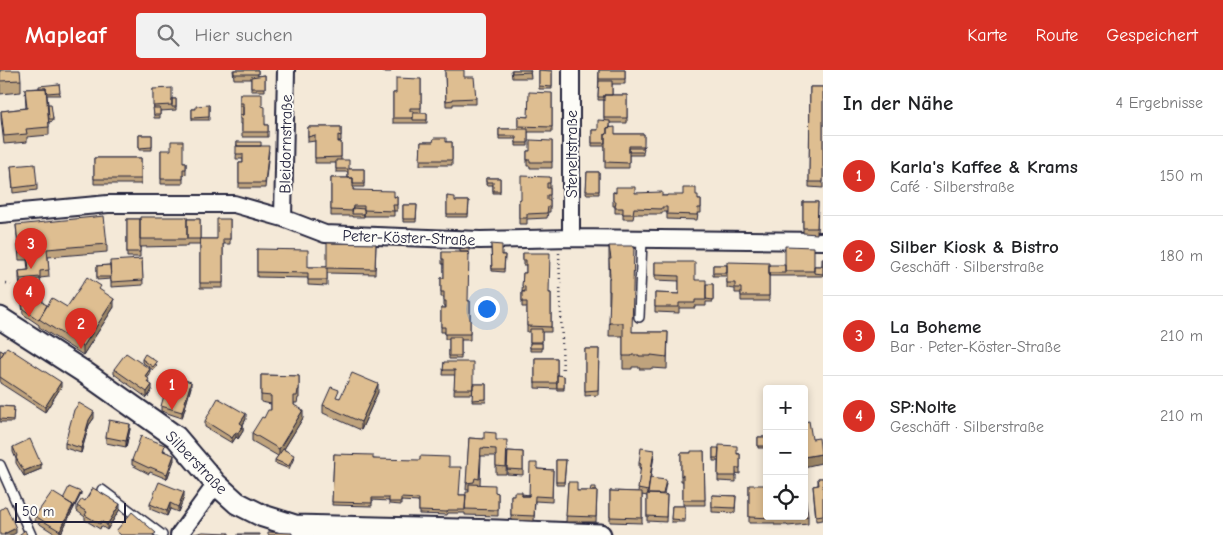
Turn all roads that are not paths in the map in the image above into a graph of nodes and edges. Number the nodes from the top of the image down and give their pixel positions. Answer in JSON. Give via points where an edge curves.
{"nodes":[{"id":1,"x":286,"y":70,"type":"edge"},
{"id":2,"x":571,"y":70,"type":"edge"},
{"id":3,"x":0,"y":214,"type":"edge"},
{"id":4,"x":283,"y":218,"type":"junction"},
{"id":5,"x":565,"y":239,"type":"junction"},
{"id":6,"x":642,"y":239,"type":"junction"},
{"id":7,"x":823,"y":242,"type":"edge"},
{"id":8,"x":639,"y":317,"type":"dead end"},
{"id":9,"x":0,"y":318,"type":"edge"},
{"id":10,"x":0,"y":465,"type":"edge"},
{"id":11,"x":216,"y":484,"type":"junction"},
{"id":12,"x":102,"y":490,"type":"dead end"},
{"id":13,"x":31,"y":535,"type":"edge"},
{"id":14,"x":162,"y":535,"type":"edge"},
{"id":15,"x":179,"y":535,"type":"edge"},
{"id":16,"x":600,"y":535,"type":"edge"}],
"edges":[{"from":1,"to":4,"type":"street","name":"Bleidornstraße"},
{"from":2,"to":5,"type":"street","name":"Steneltstraße"},
{"from":3,"to":4,"type":"street","name":"Peter-Köster-Straße","via":[[108,204],[234,204]]},
{"from":4,"to":5,"type":"street","name":"Peter-Köster-Straße","via":[[325,234],[480,240]]},
{"from":5,"to":6,"type":"street","name":"Peter-Köster-Straße"},
{"from":6,"to":7,"type":"street","name":"Peter-Köster-Straße"},
{"from":6,"to":8,"type":"lane"},
{"from":9,"to":11,"type":"street","name":"Silberstraße","via":[[176,437]]},
{"from":10,"to":13,"type":"lane"},
{"from":11,"to":15,"type":"street"},
{"from":11,"to":16,"type":"street","name":"Silberstraße","via":[[237,503],[263,516],[295,526]]},
{"from":12,"to":14,"type":"lane"}]}
